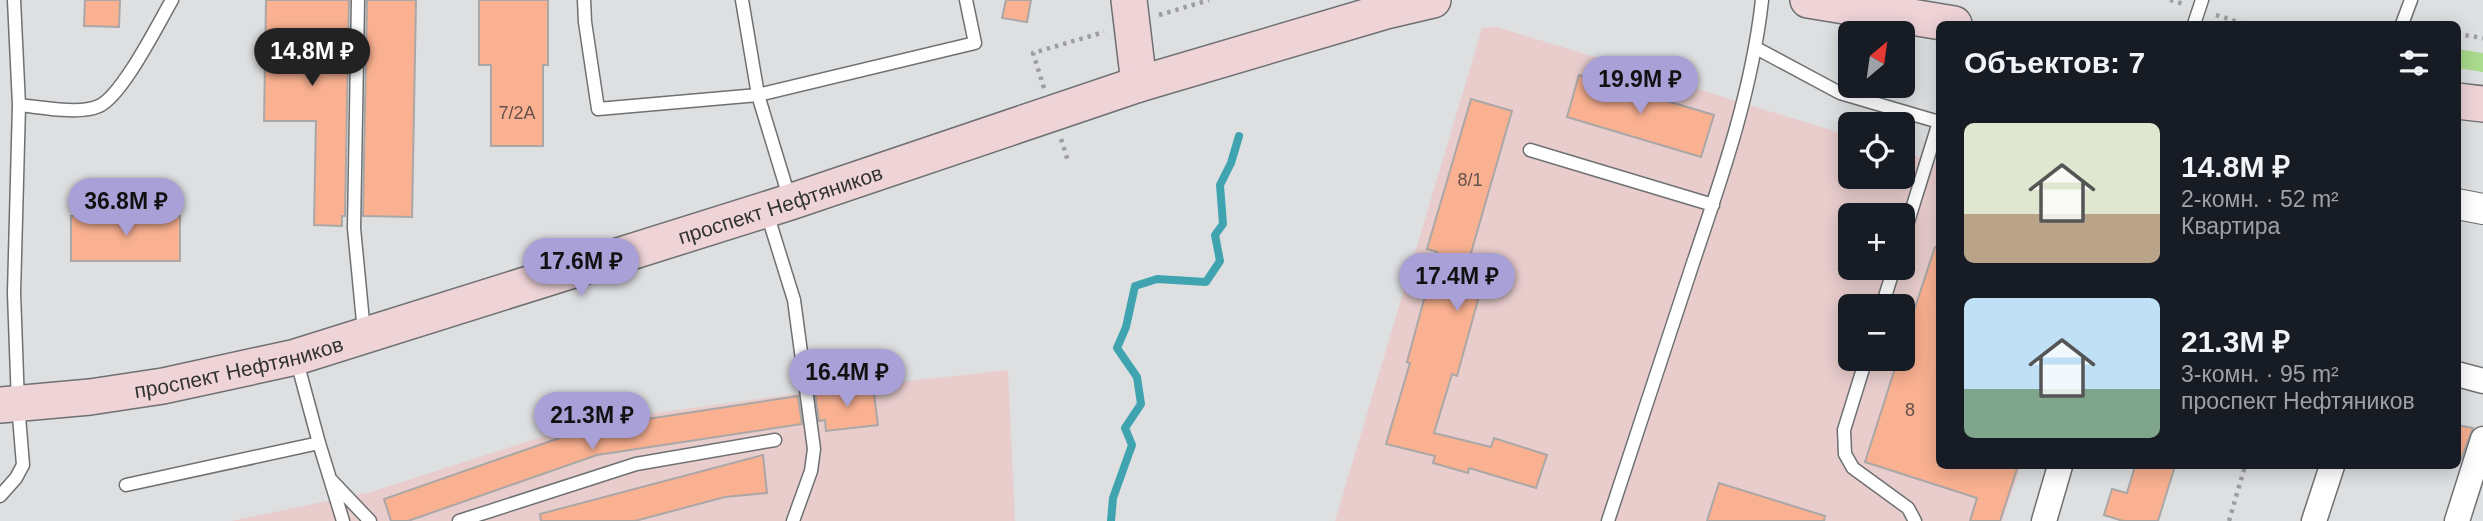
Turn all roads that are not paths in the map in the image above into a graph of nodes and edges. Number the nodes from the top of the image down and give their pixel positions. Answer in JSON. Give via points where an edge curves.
{"nodes":[{"id":1,"x":14,"y":0,"type":"edge"},
{"id":2,"x":172,"y":0,"type":"edge"},
{"id":3,"x":358,"y":0,"type":"edge"},
{"id":4,"x":584,"y":0,"type":"edge"},
{"id":5,"x":742,"y":0,"type":"edge"},
{"id":6,"x":966,"y":0,"type":"edge"},
{"id":7,"x":1433,"y":0,"type":"edge"},
{"id":8,"x":1762,"y":0,"type":"edge"},
{"id":9,"x":1808,"y":0,"type":"edge"},
{"id":10,"x":2202,"y":0,"type":"edge"},
{"id":11,"x":2411,"y":0,"type":"edge"},
{"id":12,"x":1129,"y":12,"type":"edge"},
{"id":13,"x":2195,"y":21,"type":"edge"},
{"id":14,"x":2403,"y":21,"type":"edge"},
{"id":15,"x":1936,"y":25,"type":"edge"},
{"id":16,"x":1756,"y":48,"type":"junction"},
{"id":17,"x":1139,"y":84,"type":"junction"},
{"id":18,"x":758,"y":95,"type":"junction"},
{"id":19,"x":2461,"y":101,"type":"edge"},
{"id":20,"x":2483,"y":104,"type":"edge"},
{"id":21,"x":19,"y":105,"type":"junction"},
{"id":22,"x":1936,"y":121,"type":"edge"},
{"id":23,"x":1936,"y":132,"type":"edge"},
{"id":24,"x":1530,"y":150,"type":"dead end"},
{"id":25,"x":1914,"y":203,"type":"edge"},
{"id":26,"x":1713,"y":205,"type":"junction"},
{"id":27,"x":2461,"y":205,"type":"edge"},
{"id":28,"x":778,"y":206,"type":"junction"},
{"id":29,"x":2483,"y":209,"type":"edge"},
{"id":30,"x":364,"y":337,"type":"junction"},
{"id":31,"x":296,"y":357,"type":"junction"},
{"id":32,"x":1862,"y":371,"type":"edge"},
{"id":33,"x":2461,"y":375,"type":"edge"},
{"id":34,"x":2483,"y":381,"type":"edge"},
{"id":35,"x":9,"y":405,"type":"edge"},
{"id":36,"x":2483,"y":439,"type":"edge"},
{"id":37,"x":775,"y":440,"type":"dead end"},
{"id":38,"x":318,"y":443,"type":"junction"},
{"id":39,"x":2059,"y":469,"type":"edge"},
{"id":40,"x":2331,"y":469,"type":"edge"},
{"id":41,"x":330,"y":478,"type":"junction"},
{"id":42,"x":125,"y":485,"type":"dead end"},
{"id":43,"x":0,"y":496,"type":"edge"},
{"id":44,"x":344,"y":521,"type":"edge"},
{"id":45,"x":370,"y":521,"type":"edge"},
{"id":46,"x":459,"y":521,"type":"edge"},
{"id":47,"x":793,"y":521,"type":"edge"},
{"id":48,"x":1608,"y":521,"type":"edge"},
{"id":49,"x":1915,"y":521,"type":"edge"},
{"id":50,"x":2044,"y":521,"type":"edge"},
{"id":51,"x":2314,"y":521,"type":"edge"},
{"id":52,"x":2457,"y":521,"type":"edge"}],
"edges":[{"from":1,"to":21,"type":"lane"},
{"from":2,"to":21,"type":"lane","via":[[118,90],[101,106],[85,110]]},
{"from":3,"to":30,"type":"lane","via":[[354,228]]},
{"from":4,"to":18,"type":"lane","via":[[598,109]]},
{"from":5,"to":18,"type":"lane"},
{"from":6,"to":18,"type":"lane","via":[[975,43]]},
{"from":7,"to":17,"type":"main road","name":"проспект Нефтяников"},
{"from":8,"to":16,"type":"lane"},
{"from":9,"to":15,"type":"main road"},
{"from":10,"to":13,"type":"lane"},
{"from":11,"to":14,"type":"lane"},
{"from":12,"to":17,"type":"main road"},
{"from":16,"to":22,"type":"lane","via":[[1840,93]]},
{"from":16,"to":26,"type":"lane"},
{"from":17,"to":28,"type":"main road","name":"проспект Нефтяников"},
{"from":18,"to":28,"type":"lane"},
{"from":19,"to":20,"type":"main road"},
{"from":21,"to":35,"type":"lane"},
{"from":23,"to":25,"type":"lane"},
{"from":24,"to":26,"type":"lane"},
{"from":26,"to":48,"type":"lane"},
{"from":27,"to":29,"type":"street"},
{"from":28,"to":30,"type":"main road","name":"проспект Нефтяников"},
{"from":28,"to":47,"type":"lane","via":[[814,449]]},
{"from":30,"to":31,"type":"main road","name":"проспект Нефтяников"},
{"from":31,"to":35,"type":"main road","name":"проспект Нефтяников","via":[[163,386]]},
{"from":31,"to":38,"type":"lane"},
{"from":32,"to":49,"type":"lane","via":[[1844,430],[1845,454],[1853,468],[1908,508]]},
{"from":33,"to":34,"type":"street"},
{"from":35,"to":43,"type":"lane","via":[[23,465]]},
{"from":36,"to":52,"type":"street"},
{"from":37,"to":46,"type":"lane","via":[[636,464]]},
{"from":38,"to":41,"type":"lane"},
{"from":38,"to":42,"type":"lane"},
{"from":39,"to":50,"type":"street"},
{"from":40,"to":51,"type":"street"},
{"from":41,"to":44,"type":"lane"},
{"from":41,"to":45,"type":"lane"}]}
